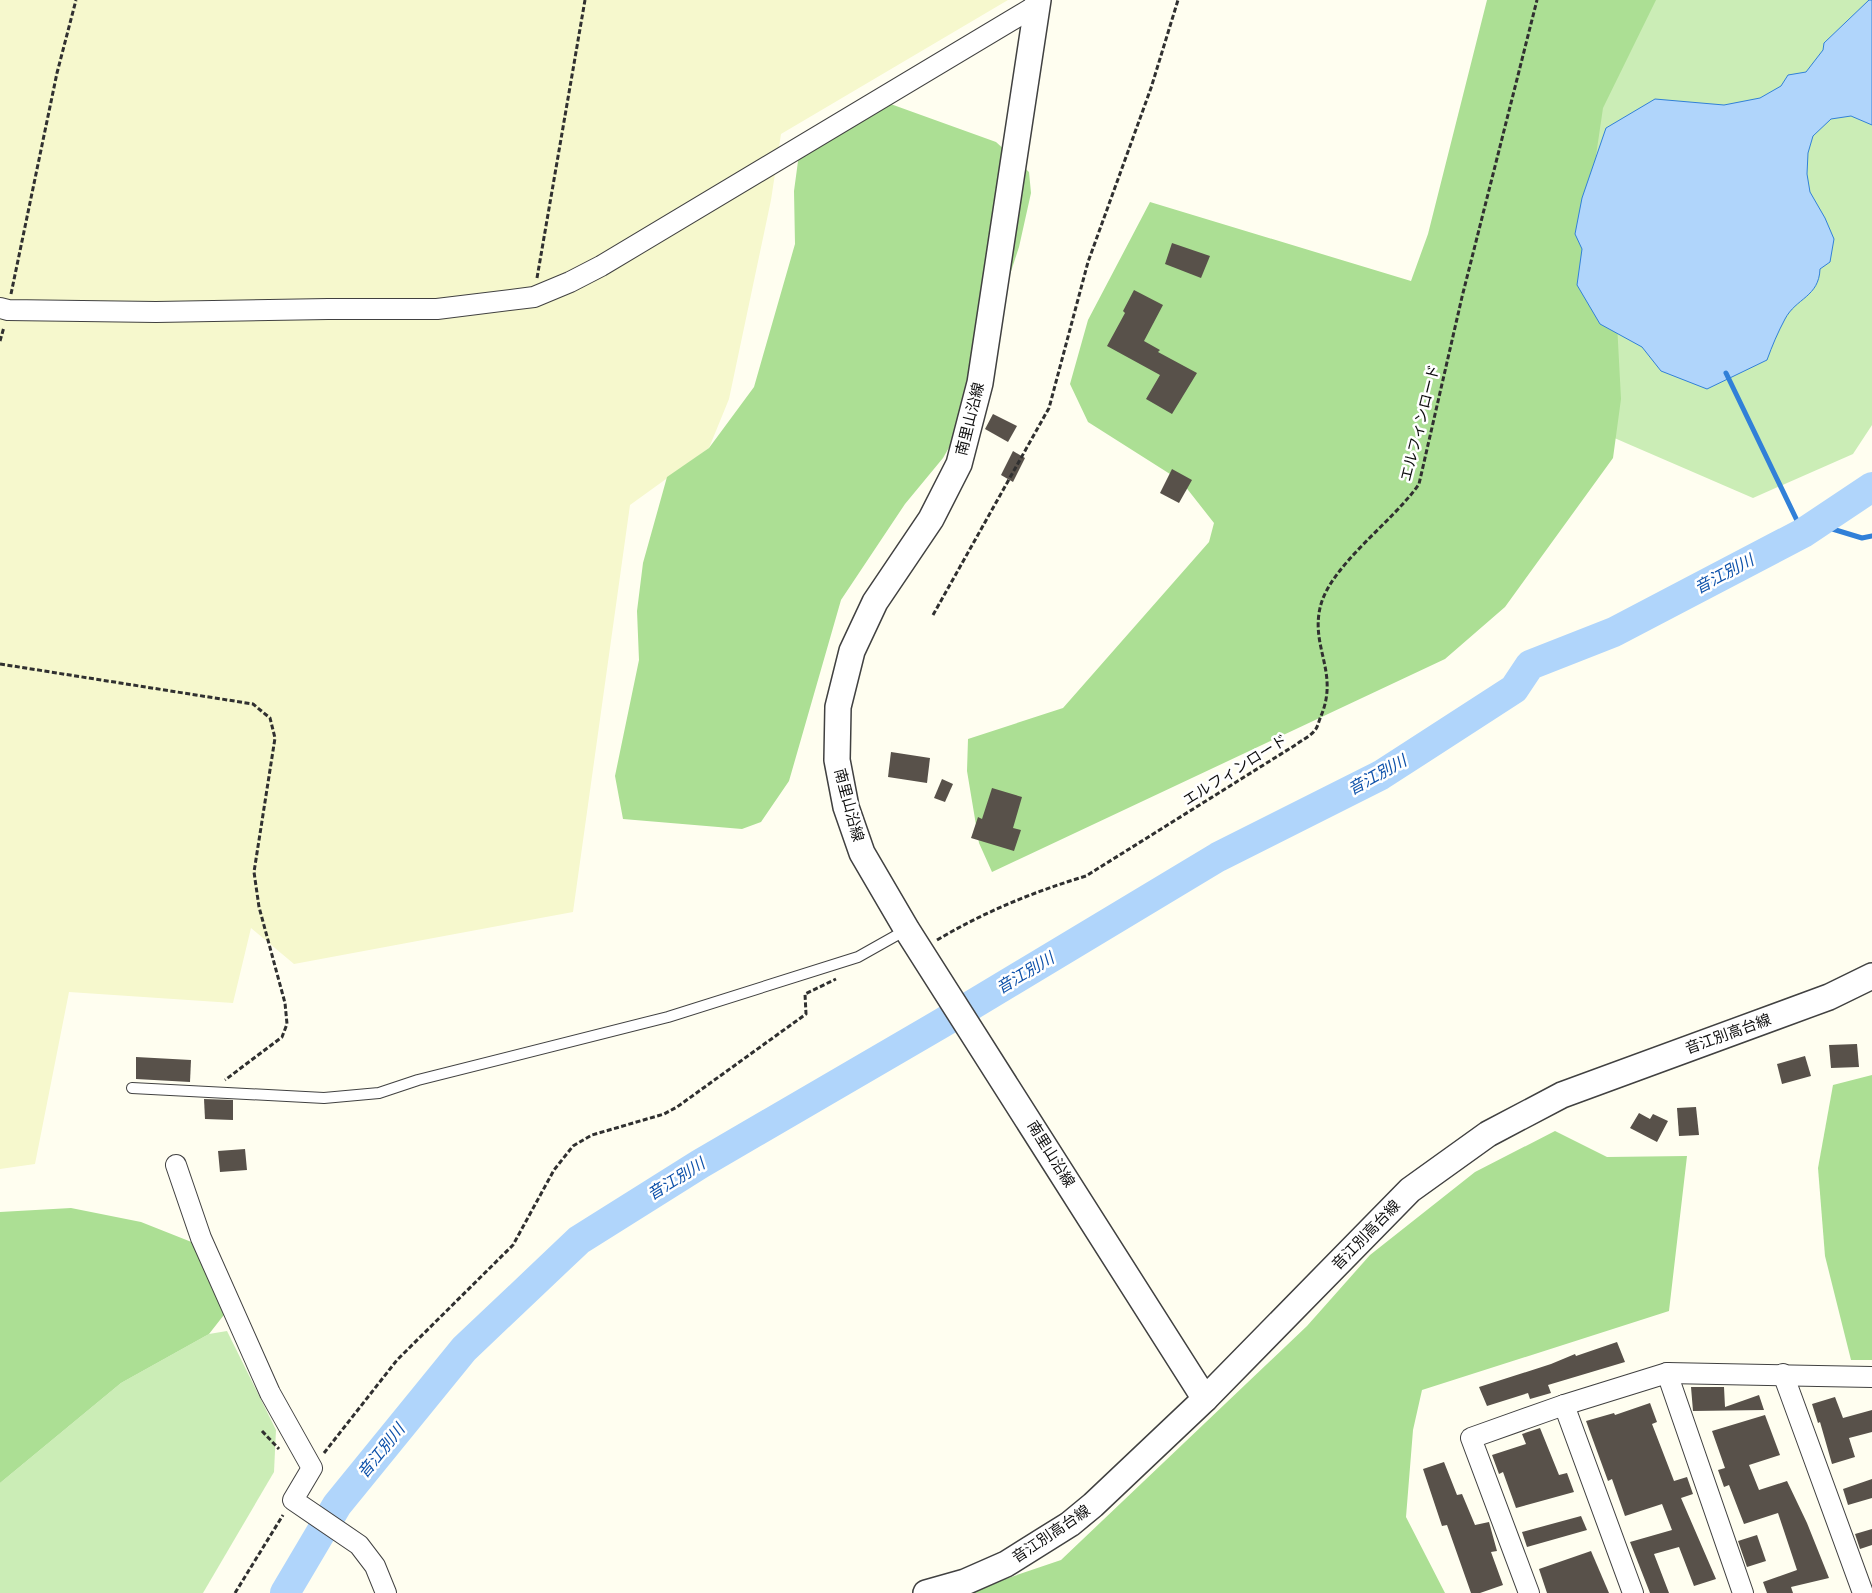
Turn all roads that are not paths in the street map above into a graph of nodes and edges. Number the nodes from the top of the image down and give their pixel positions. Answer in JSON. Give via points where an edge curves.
{"nodes":[{"id":1,"x":1038,"y":3,"type":"edge"},
{"id":2,"x":4,"y":309,"type":"edge"},
{"id":3,"x":914,"y":940,"type":"junction"},
{"id":4,"x":1872,"y":976,"type":"edge"},
{"id":5,"x":132,"y":1088,"type":"dead end"},
{"id":6,"x":176,"y":1165,"type":"dead end"},
{"id":7,"x":1667,"y":1373,"type":"junction"},
{"id":8,"x":1783,"y":1374,"type":"junction"},
{"id":9,"x":1872,"y":1377,"type":"edge"},
{"id":10,"x":1206,"y":1399,"type":"junction"},
{"id":11,"x":1564,"y":1405,"type":"junction"},
{"id":12,"x":386,"y":1593,"type":"edge"},
{"id":13,"x":926,"y":1593,"type":"edge"},
{"id":14,"x":1529,"y":1593,"type":"edge"},
{"id":15,"x":1633,"y":1593,"type":"edge"},
{"id":16,"x":1743,"y":1593,"type":"edge"},
{"id":17,"x":1863,"y":1593,"type":"edge"}],
"edges":[{"from":1,"to":2,"type":"street","via":[[601,266],[534,297],[437,310],[156,312]]},
{"from":1,"to":3,"type":"street","name":"南里山沿線","via":[[980,383],[959,464],[932,519],[875,602],[852,651],[838,707],[837,760],[846,807],[862,853]]},
{"from":3,"to":5,"type":"lane","via":[[668,1017],[418,1080],[380,1093],[324,1098]]},
{"from":3,"to":10,"type":"street","name":"南里山沿線"},
{"from":4,"to":10,"type":"street","name":"音江別高台線","via":[[1829,997],[1562,1094],[1488,1134],[1410,1190]]},
{"from":6,"to":12,"type":"street","via":[[201,1238],[270,1393],[312,1468],[293,1500],[359,1545],[375,1566]]},
{"from":7,"to":8,"type":"street"},
{"from":7,"to":11,"type":"street"},
{"from":7,"to":16,"type":"street"},
{"from":8,"to":9,"type":"street"},
{"from":8,"to":17,"type":"street"},
{"from":10,"to":13,"type":"street","name":"音江別高台線","via":[[1070,1524],[1006,1564],[964,1582]]},
{"from":11,"to":14,"type":"street","via":[[1470,1438]]},
{"from":11,"to":15,"type":"street"}]}
